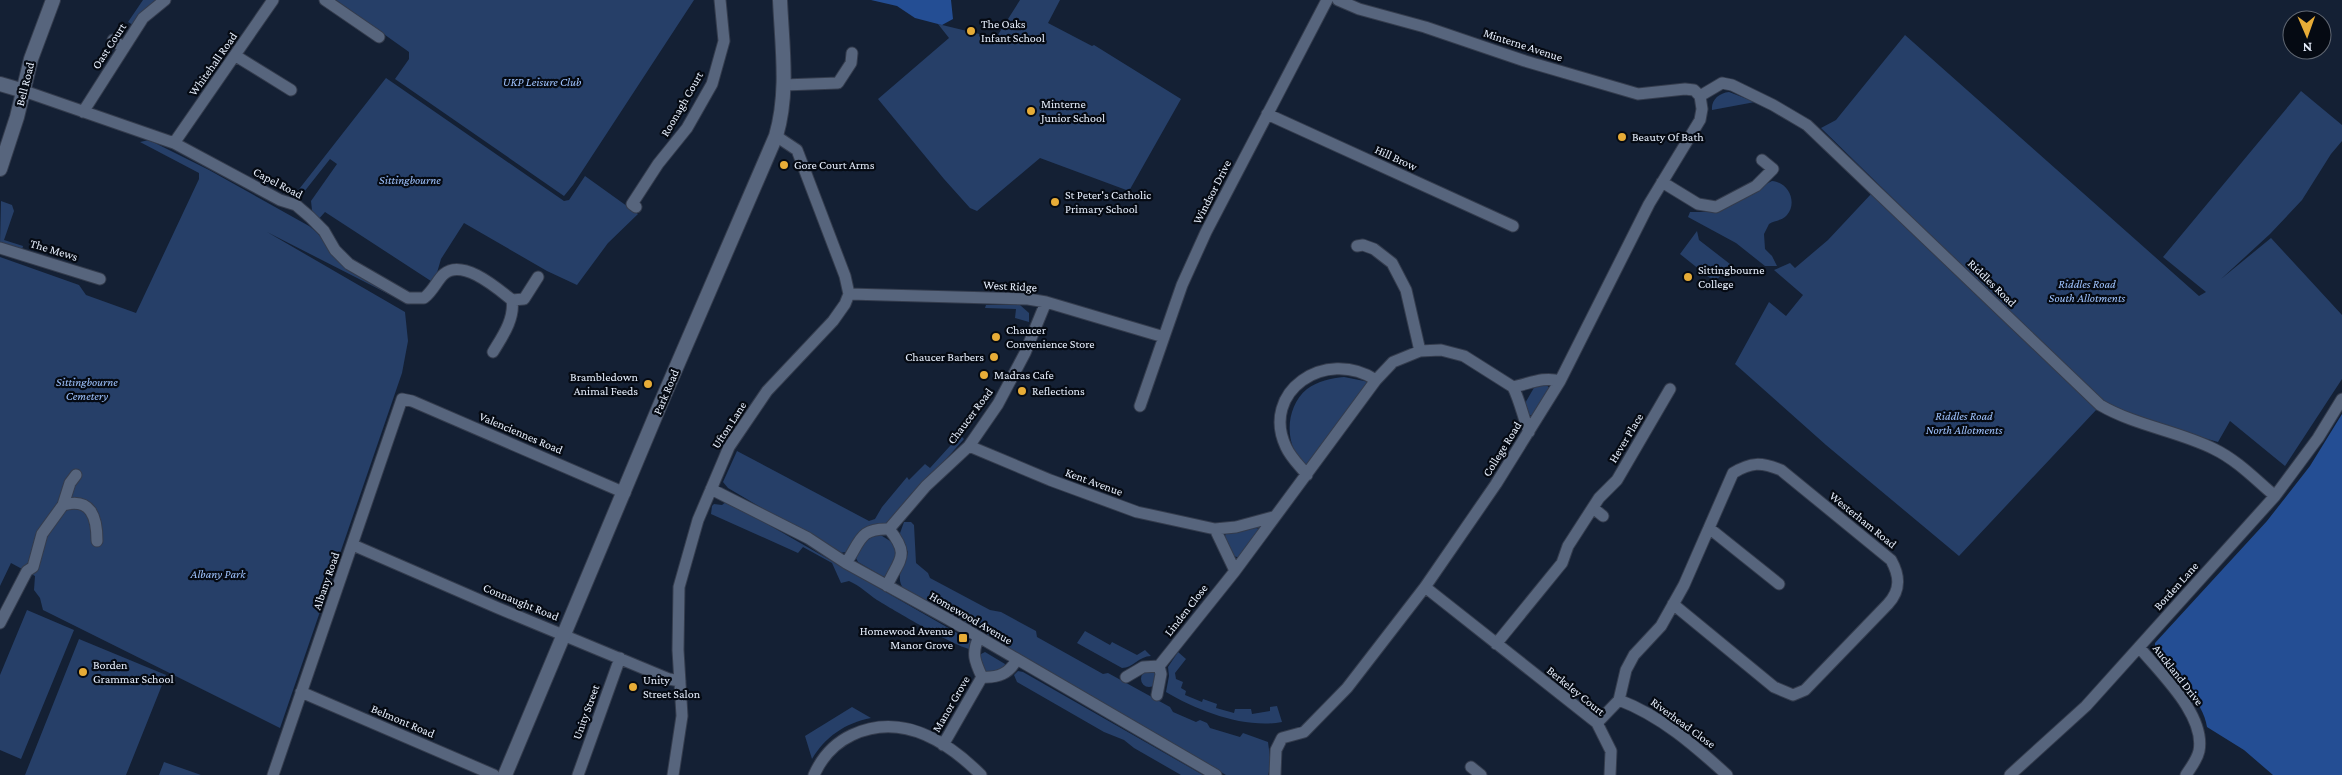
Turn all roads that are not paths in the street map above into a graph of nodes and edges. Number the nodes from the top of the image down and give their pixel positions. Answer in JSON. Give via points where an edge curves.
{"nodes":[{"id":1,"x":53,"y":0,"type":"edge"},
{"id":2,"x":165,"y":0,"type":"edge"},
{"id":3,"x":273,"y":0,"type":"edge"},
{"id":4,"x":325,"y":0,"type":"edge"},
{"id":5,"x":720,"y":0,"type":"edge"},
{"id":6,"x":780,"y":0,"type":"edge"},
{"id":7,"x":1328,"y":0,"type":"edge"},
{"id":8,"x":1338,"y":0,"type":"edge"},
{"id":9,"x":379,"y":36,"type":"dead end"},
{"id":10,"x":113,"y":40,"type":"dead end"},
{"id":11,"x":124,"y":48,"type":"junction"},
{"id":12,"x":852,"y":53,"type":"dead end"},
{"id":13,"x":236,"y":56,"type":"junction"},
{"id":14,"x":0,"y":84,"type":"edge"},
{"id":15,"x":784,"y":85,"type":"junction"},
{"id":16,"x":291,"y":90,"type":"dead end"},
{"id":17,"x":24,"y":91,"type":"junction"},
{"id":18,"x":1700,"y":96,"type":"junction"},
{"id":19,"x":83,"y":112,"type":"junction"},
{"id":20,"x":1268,"y":114,"type":"junction"},
{"id":21,"x":776,"y":136,"type":"junction"},
{"id":22,"x":174,"y":143,"type":"junction"},
{"id":23,"x":1762,"y":160,"type":"dead end"},
{"id":24,"x":0,"y":169,"type":"edge"},
{"id":25,"x":1662,"y":182,"type":"junction"},
{"id":26,"x":636,"y":207,"type":"dead end"},
{"id":27,"x":1513,"y":226,"type":"dead end"},
{"id":28,"x":1357,"y":246,"type":"dead end"},
{"id":29,"x":0,"y":248,"type":"edge"},
{"id":30,"x":538,"y":276,"type":"dead end"},
{"id":31,"x":100,"y":279,"type":"dead end"},
{"id":32,"x":849,"y":294,"type":"junction"},
{"id":33,"x":512,"y":300,"type":"junction"},
{"id":34,"x":1046,"y":302,"type":"junction"},
{"id":35,"x":1164,"y":337,"type":"junction"},
{"id":36,"x":1420,"y":351,"type":"junction"},
{"id":37,"x":493,"y":352,"type":"dead end"},
{"id":38,"x":1376,"y":380,"type":"junction"},
{"id":39,"x":1560,"y":381,"type":"junction"},
{"id":40,"x":1513,"y":387,"type":"junction"},
{"id":41,"x":1670,"y":389,"type":"dead end"},
{"id":42,"x":2342,"y":398,"type":"edge"},
{"id":43,"x":406,"y":399,"type":"joint"},
{"id":44,"x":1140,"y":406,"type":"dead end"},
{"id":45,"x":1529,"y":432,"type":"junction"},
{"id":46,"x":969,"y":446,"type":"junction"},
{"id":47,"x":76,"y":475,"type":"dead end"},
{"id":48,"x":1307,"y":475,"type":"junction"},
{"id":49,"x":711,"y":489,"type":"junction"},
{"id":50,"x":625,"y":493,"type":"junction"},
{"id":51,"x":2275,"y":496,"type":"junction"},
{"id":52,"x":63,"y":505,"type":"junction"},
{"id":53,"x":1592,"y":508,"type":"junction"},
{"id":54,"x":1603,"y":516,"type":"dead end"},
{"id":55,"x":1274,"y":517,"type":"junction"},
{"id":56,"x":1709,"y":528,"type":"junction"},
{"id":57,"x":889,"y":529,"type":"junction"},
{"id":58,"x":1215,"y":529,"type":"junction"},
{"id":59,"x":97,"y":541,"type":"dead end"},
{"id":60,"x":353,"y":545,"type":"junction"},
{"id":61,"x":846,"y":563,"type":"junction"},
{"id":62,"x":1235,"y":570,"type":"junction"},
{"id":63,"x":1779,"y":584,"type":"dead end"},
{"id":64,"x":887,"y":586,"type":"junction"},
{"id":65,"x":1425,"y":587,"type":"junction"},
{"id":66,"x":1673,"y":604,"type":"junction"},
{"id":67,"x":0,"y":624,"type":"edge"},
{"id":68,"x":564,"y":635,"type":"junction"},
{"id":69,"x":979,"y":637,"type":"junction"},
{"id":70,"x":1496,"y":644,"type":"junction"},
{"id":71,"x":2139,"y":647,"type":"junction"},
{"id":72,"x":620,"y":658,"type":"junction"},
{"id":73,"x":1017,"y":659,"type":"junction"},
{"id":74,"x":1159,"y":666,"type":"junction"},
{"id":75,"x":982,"y":677,"type":"junction"},
{"id":76,"x":1126,"y":677,"type":"dead end"},
{"id":77,"x":680,"y":681,"type":"junction"},
{"id":78,"x":301,"y":692,"type":"junction"},
{"id":79,"x":1157,"y":695,"type":"dead end"},
{"id":80,"x":1619,"y":700,"type":"junction"},
{"id":81,"x":1597,"y":723,"type":"junction"},
{"id":82,"x":943,"y":744,"type":"junction"},
{"id":83,"x":1471,"y":767,"type":"dead end"},
{"id":84,"x":273,"y":775,"type":"edge"},
{"id":85,"x":494,"y":775,"type":"edge"},
{"id":86,"x":505,"y":775,"type":"edge"},
{"id":87,"x":578,"y":775,"type":"edge"},
{"id":88,"x":672,"y":775,"type":"edge"},
{"id":89,"x":814,"y":775,"type":"edge"},
{"id":90,"x":981,"y":775,"type":"edge"},
{"id":91,"x":1216,"y":775,"type":"edge"},
{"id":92,"x":1274,"y":775,"type":"edge"},
{"id":93,"x":1481,"y":775,"type":"edge"},
{"id":94,"x":1610,"y":775,"type":"edge"},
{"id":95,"x":1727,"y":775,"type":"edge"},
{"id":96,"x":2010,"y":775,"type":"edge"},
{"id":97,"x":2186,"y":775,"type":"edge"}],
"edges":[{"from":1,"to":17,"type":"street","name":"Bell Road","via":[[31,60]]},
{"from":2,"to":11,"type":"street","name":"Oast Court","via":[[143,18]]},
{"from":3,"to":13,"type":"street","name":"Whitehall Road"},
{"from":4,"to":9,"type":"street"},
{"from":5,"to":26,"type":"street","name":"Roonagh Court","via":[[724,41],[712,84],[687,128],[632,204]]},
{"from":6,"to":15,"type":"street","name":"Park Road"},
{"from":7,"to":20,"type":"street","name":"Windsor Drive"},
{"from":8,"to":18,"type":"street","name":"Minterne Avenue","via":[[1524,61],[1638,94],[1685,89],[1694,90]]},
{"from":10,"to":11,"type":"street"},
{"from":11,"to":19,"type":"street","name":"Oast Court"},
{"from":12,"to":15,"type":"street","via":[[851,62],[838,83]]},
{"from":13,"to":16,"type":"street"},
{"from":13,"to":22,"type":"street","name":"Whitehall Road"},
{"from":14,"to":17,"type":"street"},
{"from":15,"to":21,"type":"street","name":"Park Road","via":[[783,113]]},
{"from":17,"to":19,"type":"street","name":"Capel Road"},
{"from":17,"to":24,"type":"street","name":"Bell Road"},
{"from":18,"to":25,"type":"street","name":"College Road","via":[[1700,120]]},
{"from":18,"to":51,"type":"street","name":"Riddles Road","via":[[1722,84],[1732,85],[1800,120],[2096,402],[2153,428],[2214,449],[2230,458]]},
{"from":19,"to":22,"type":"street","name":"Capel Road"},
{"from":20,"to":27,"type":"street","name":"Hill Brow"},
{"from":20,"to":35,"type":"street","name":"Windsor Drive","via":[[1206,232],[1182,285]]},
{"from":21,"to":32,"type":"street","via":[[797,150]]},
{"from":21,"to":50,"type":"street","name":"Park Road"},
{"from":22,"to":33,"type":"street","name":"Capel Road","via":[[280,200],[296,205],[324,231],[334,250],[348,264],[408,298],[424,298],[444,274],[466,270]]},
{"from":23,"to":25,"type":"street","via":[[1773,169],[1768,175],[1756,186],[1716,207],[1698,204]]},
{"from":25,"to":39,"type":"street","name":"College Road"},
{"from":28,"to":36,"type":"street","via":[[1374,249],[1392,263],[1406,290]]},
{"from":29,"to":31,"type":"street","name":"The Mews"},
{"from":30,"to":33,"type":"street","via":[[524,299]]},
{"from":32,"to":34,"type":"street","name":"West Ridge"},
{"from":32,"to":49,"type":"street","name":"Ufton Lane","via":[[833,321],[767,391],[729,447]]},
{"from":33,"to":37,"type":"street","via":[[514,309]]},
{"from":34,"to":35,"type":"street","name":"West Ridge"},
{"from":34,"to":46,"type":"street","name":"Chaucer Road","via":[[1014,376]]},
{"from":35,"to":44,"type":"street","name":"Windsor Drive"},
{"from":36,"to":38,"type":"street","via":[[1393,362]]},
{"from":36,"to":40,"type":"street","via":[[1441,350],[1464,356]]},
{"from":38,"to":48,"type":"street"},
{"from":38,"to":48,"type":"street","via":[[1357,370],[1326,368],[1295,386],[1282,416],[1282,435],[1286,447]]},
{"from":39,"to":40,"type":"street","via":[[1540,379]]},
{"from":39,"to":45,"type":"street","name":"College Road"},
{"from":40,"to":45,"type":"street"},
{"from":41,"to":53,"type":"street","name":"Hever Place","via":[[1617,480]]},
{"from":42,"to":51,"type":"street","name":"Borden Lane","via":[[2318,438]]},
{"from":43,"to":50,"type":"street","name":"Valenciennes Road"},
{"from":43,"to":60,"type":"street","name":"Albany Road","via":[[402,399]]},
{"from":45,"to":65,"type":"street","name":"College Road"},
{"from":46,"to":57,"type":"street","name":"Chaucer Road","via":[[926,486]]},
{"from":46,"to":58,"type":"street","name":"Kent Avenue","via":[[1127,508]]},
{"from":47,"to":52,"type":"street"},
{"from":48,"to":55,"type":"street"},
{"from":49,"to":61,"type":"street","name":"Homewood Avenue","via":[[808,538]]},
{"from":49,"to":77,"type":"street","name":"Ufton Lane","via":[[698,520],[679,587]]},
{"from":50,"to":68,"type":"street","name":"Park Road"},
{"from":51,"to":71,"type":"street","name":"Borden Lane"},
{"from":52,"to":59,"type":"street","via":[[85,504],[94,516]]},
{"from":52,"to":67,"type":"street","via":[[42,534],[33,567],[27,571]]},
{"from":53,"to":54,"type":"street"},
{"from":53,"to":70,"type":"street","via":[[1557,570]]},
{"from":55,"to":58,"type":"street","name":"Kent Avenue"},
{"from":55,"to":62,"type":"street"},
{"from":56,"to":63,"type":"street"},
{"from":56,"to":66,"type":"street","name":"Westerham Road"},
{"from":56,"to":66,"type":"street","name":"Westerham Road","via":[[1733,473],[1765,463],[1781,470],[1891,560],[1898,576],[1897,591],[1815,680],[1805,690],[1793,695],[1774,687]]},
{"from":57,"to":61,"type":"street","via":[[868,531]]},
{"from":57,"to":64,"type":"street","via":[[902,548],[902,556]]},
{"from":58,"to":62,"type":"street"},
{"from":60,"to":68,"type":"street","name":"Connaught Road"},
{"from":60,"to":78,"type":"street","name":"Albany Road"},
{"from":61,"to":64,"type":"street","name":"Homewood Avenue"},
{"from":62,"to":74,"type":"street","name":"Linden Close"},
{"from":64,"to":69,"type":"street","name":"Homewood Avenue"},
{"from":65,"to":70,"type":"street","name":"Berkeley Court"},
{"from":65,"to":92,"type":"street","name":"College Road","via":[[1331,705],[1304,732],[1282,738],[1276,750]]},
{"from":66,"to":80,"type":"street","name":"Westerham Road","via":[[1661,626],[1634,655],[1626,670]]},
{"from":68,"to":72,"type":"street","name":"Connaught Road"},
{"from":68,"to":86,"type":"street","name":"Park Road"},
{"from":69,"to":73,"type":"street","name":"Homewood Avenue"},
{"from":69,"to":75,"type":"street","name":"Manor Grove","via":[[974,656]]},
{"from":70,"to":81,"type":"street","name":"Berkeley Court"},
{"from":71,"to":96,"type":"street","name":"Borden Lane","via":[[2086,706]]},
{"from":71,"to":97,"type":"street","name":"Auckland Drive","via":[[2169,683],[2196,724],[2200,749]]},
{"from":72,"to":77,"type":"street","name":"Connaught Road"},
{"from":72,"to":87,"type":"street","name":"Unity Street"},
{"from":73,"to":75,"type":"street","name":"Manor Grove","via":[[1008,672]]},
{"from":73,"to":91,"type":"street","name":"Homewood Avenue"},
{"from":74,"to":76,"type":"street","via":[[1143,667]]},
{"from":74,"to":79,"type":"street","via":[[1161,674]]},
{"from":75,"to":82,"type":"street","name":"Manor Grove"},
{"from":77,"to":88,"type":"street","name":"Ufton Lane","via":[[682,716]]},
{"from":78,"to":84,"type":"street","name":"Albany Road"},
{"from":78,"to":85,"type":"street","name":"Belmont Road"},
{"from":80,"to":81,"type":"street"},
{"from":80,"to":95,"type":"street","name":"Riverhead Close","via":[[1665,724],[1697,747]]},
{"from":81,"to":94,"type":"street","name":"Berkeley Court","via":[[1611,751]]},
{"from":82,"to":89,"type":"street","name":"Manor Grove","via":[[910,728],[875,726],[840,741],[826,755]]},
{"from":82,"to":90,"type":"street","name":"Manor Grove"},
{"from":83,"to":93,"type":"street"}]}
